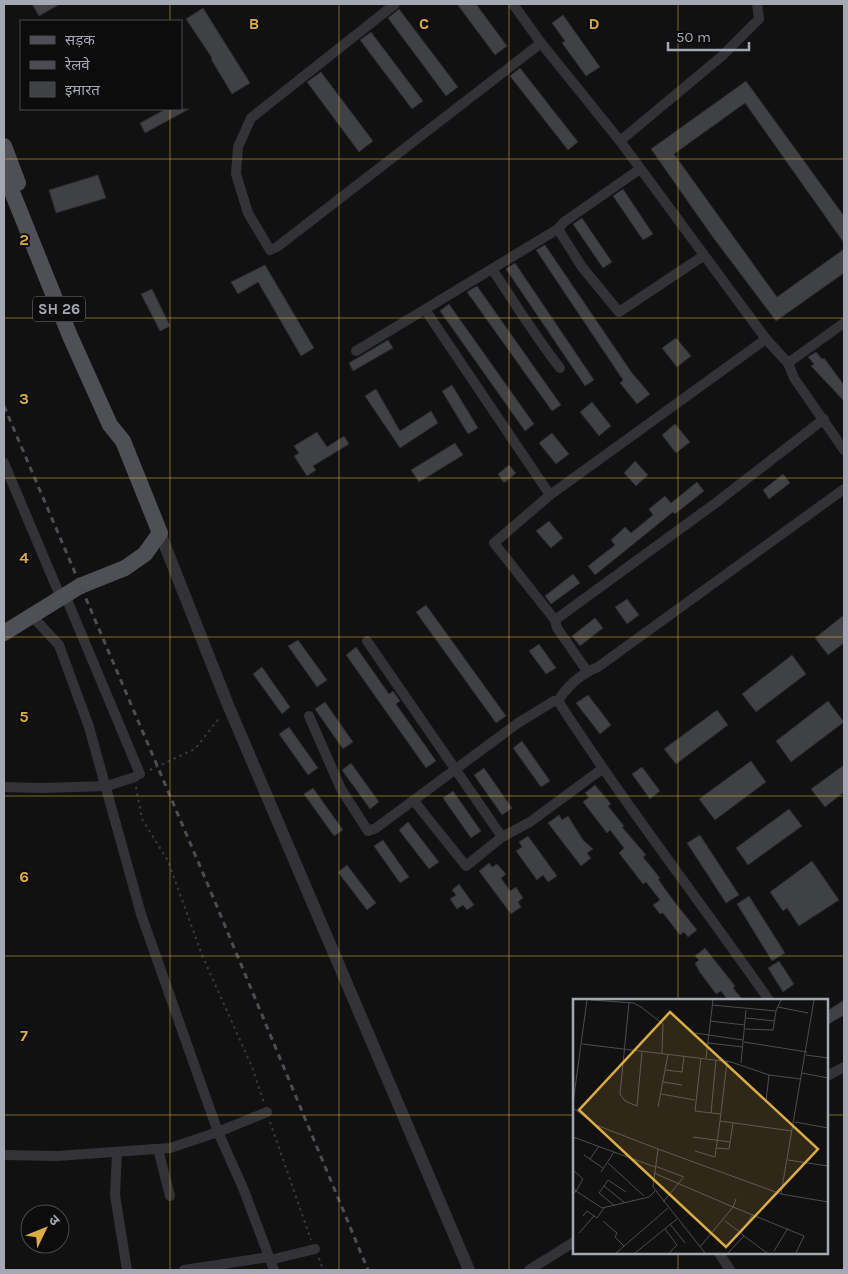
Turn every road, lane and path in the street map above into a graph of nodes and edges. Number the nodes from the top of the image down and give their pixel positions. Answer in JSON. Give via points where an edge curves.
{"nodes":[{"id":1,"x":395,"y":4,"type":"edge"},
{"id":2,"x":513,"y":4,"type":"edge"},
{"id":3,"x":757,"y":4,"type":"edge"},
{"id":4,"x":541,"y":44,"type":"junction"},
{"id":5,"x":620,"y":141,"type":"junction"},
{"id":6,"x":4,"y":146,"type":"edge"},
{"id":7,"x":640,"y":169,"type":"junction"},
{"id":8,"x":4,"y":172,"type":"edge"},
{"id":9,"x":558,"y":229,"type":"junction"},
{"id":10,"x":703,"y":256,"type":"junction"},
{"id":11,"x":492,"y":269,"type":"junction"},
{"id":12,"x":426,"y":311,"type":"junction"},
{"id":13,"x":844,"y":323,"type":"edge"},
{"id":14,"x":766,"y":339,"type":"junction"},
{"id":15,"x":356,"y":352,"type":"dead end"},
{"id":16,"x":788,"y":363,"type":"junction"},
{"id":17,"x":560,"y":368,"type":"dead end"},
{"id":18,"x":824,"y":418,"type":"junction"},
{"id":19,"x":123,"y":441,"type":"junction"},
{"id":20,"x":844,"y":450,"type":"edge"},
{"id":21,"x":4,"y":463,"type":"edge"},
{"id":22,"x":844,"y":488,"type":"edge"},
{"id":23,"x":550,"y":494,"type":"junction"},
{"id":24,"x":160,"y":533,"type":"junction"},
{"id":25,"x":63,"y":597,"type":"junction"},
{"id":26,"x":32,"y":616,"type":"junction"},
{"id":27,"x":554,"y":620,"type":"junction"},
{"id":28,"x":4,"y":633,"type":"edge"},
{"id":29,"x":367,"y":642,"type":"dead end"},
{"id":30,"x":587,"y":671,"type":"junction"},
{"id":31,"x":558,"y":701,"type":"junction"},
{"id":32,"x":228,"y":705,"type":"junction"},
{"id":33,"x":309,"y":716,"type":"dead end"},
{"id":34,"x":455,"y":768,"type":"junction"},
{"id":35,"x":602,"y":769,"type":"junction"},
{"id":36,"x":137,"y":776,"type":"junction"},
{"id":37,"x":107,"y":786,"type":"junction"},
{"id":38,"x":4,"y":787,"type":"edge"},
{"id":39,"x":414,"y":801,"type":"junction"},
{"id":40,"x":502,"y":836,"type":"junction"},
{"id":41,"x":768,"y":999,"type":"edge"},
{"id":42,"x":844,"y":1067,"type":"edge"},
{"id":43,"x":828,"y":1075,"type":"edge"},
{"id":44,"x":267,"y":1112,"type":"junction"},
{"id":45,"x":218,"y":1132,"type":"junction"},
{"id":46,"x":158,"y":1149,"type":"junction"},
{"id":47,"x":117,"y":1153,"type":"junction"},
{"id":48,"x":4,"y":1155,"type":"edge"},
{"id":49,"x":170,"y":1196,"type":"dead end"},
{"id":50,"x":573,"y":1243,"type":"edge"},
{"id":51,"x":315,"y":1249,"type":"junction"},
{"id":52,"x":720,"y":1254,"type":"edge"},
{"id":53,"x":271,"y":1262,"type":"edge"},
{"id":54,"x":127,"y":1270,"type":"edge"},
{"id":55,"x":184,"y":1270,"type":"edge"},
{"id":56,"x":323,"y":1270,"type":"edge"},
{"id":57,"x":469,"y":1270,"type":"edge"},
{"id":58,"x":529,"y":1270,"type":"edge"},
{"id":59,"x":730,"y":1270,"type":"edge"}],
"edges":[{"from":1,"to":4,"type":"street","via":[[251,118],[238,147],[236,174],[248,213],[270,250]]},
{"from":2,"to":4,"type":"street"},
{"from":3,"to":5,"type":"street","via":[[759,19],[722,56]]},
{"from":4,"to":5,"type":"street"},
{"from":5,"to":7,"type":"street"},
{"from":6,"to":19,"type":"main road","via":[[64,297],[123,430]]},
{"from":7,"to":9,"type":"street"},
{"from":7,"to":10,"type":"street"},
{"from":8,"to":19,"type":"main road","number":"SH 26","via":[[70,336],[110,425]]},
{"from":9,"to":10,"type":"street","via":[[582,267],[619,312]]},
{"from":9,"to":11,"type":"street"},
{"from":10,"to":14,"type":"street"},
{"from":11,"to":12,"type":"street"},
{"from":11,"to":17,"type":"street","via":[[528,326]]},
{"from":12,"to":15,"type":"street"},
{"from":12,"to":23,"type":"street"},
{"from":13,"to":16,"type":"street"},
{"from":14,"to":16,"type":"street"},
{"from":14,"to":23,"type":"street"},
{"from":16,"to":18,"type":"street","via":[[794,378]]},
{"from":18,"to":20,"type":"street"},
{"from":18,"to":27,"type":"street","via":[[717,502]]},
{"from":19,"to":24,"type":"main road","number":"SH 26"},
{"from":21,"to":25,"type":"street"},
{"from":22,"to":30,"type":"street","via":[[598,667]]},
{"from":23,"to":27,"type":"street","via":[[494,543]]},
{"from":24,"to":25,"type":"main road","via":[[145,554],[125,568]]},
{"from":24,"to":32,"type":"street"},
{"from":25,"to":26,"type":"main road"},
{"from":25,"to":36,"type":"street"},
{"from":26,"to":28,"type":"main road"},
{"from":26,"to":37,"type":"street","via":[[59,645]]},
{"from":27,"to":30,"type":"street"},
{"from":29,"to":34,"type":"street"},
{"from":30,"to":31,"type":"street"},
{"from":31,"to":34,"type":"street","via":[[518,723]]},
{"from":31,"to":35,"type":"street"},
{"from":32,"to":36,"type":"path","via":[[195,749]]},
{"from":32,"to":57,"type":"street"},
{"from":33,"to":39,"type":"street","via":[[340,789],[368,831]]},
{"from":34,"to":39,"type":"street"},
{"from":34,"to":40,"type":"street"},
{"from":35,"to":40,"type":"street","via":[[530,822]]},
{"from":35,"to":41,"type":"street"},
{"from":36,"to":37,"type":"street"},
{"from":36,"to":44,"type":"path","via":[[142,819],[168,862],[202,955],[252,1067]]},
{"from":37,"to":38,"type":"street"},
{"from":37,"to":45,"type":"street","via":[[141,914]]},
{"from":39,"to":40,"type":"street","via":[[466,866]]},
{"from":42,"to":43,"type":"street"},
{"from":44,"to":45,"type":"street"},
{"from":44,"to":51,"type":"path"},
{"from":45,"to":46,"type":"street"},
{"from":45,"to":53,"type":"street"},
{"from":46,"to":47,"type":"street"},
{"from":46,"to":49,"type":"street"},
{"from":47,"to":48,"type":"street"},
{"from":47,"to":54,"type":"street","via":[[115,1195]]},
{"from":50,"to":58,"type":"street"},
{"from":51,"to":53,"type":"street"},
{"from":51,"to":56,"type":"path"},
{"from":52,"to":59,"type":"street"},
{"from":53,"to":55,"type":"street"}]}
